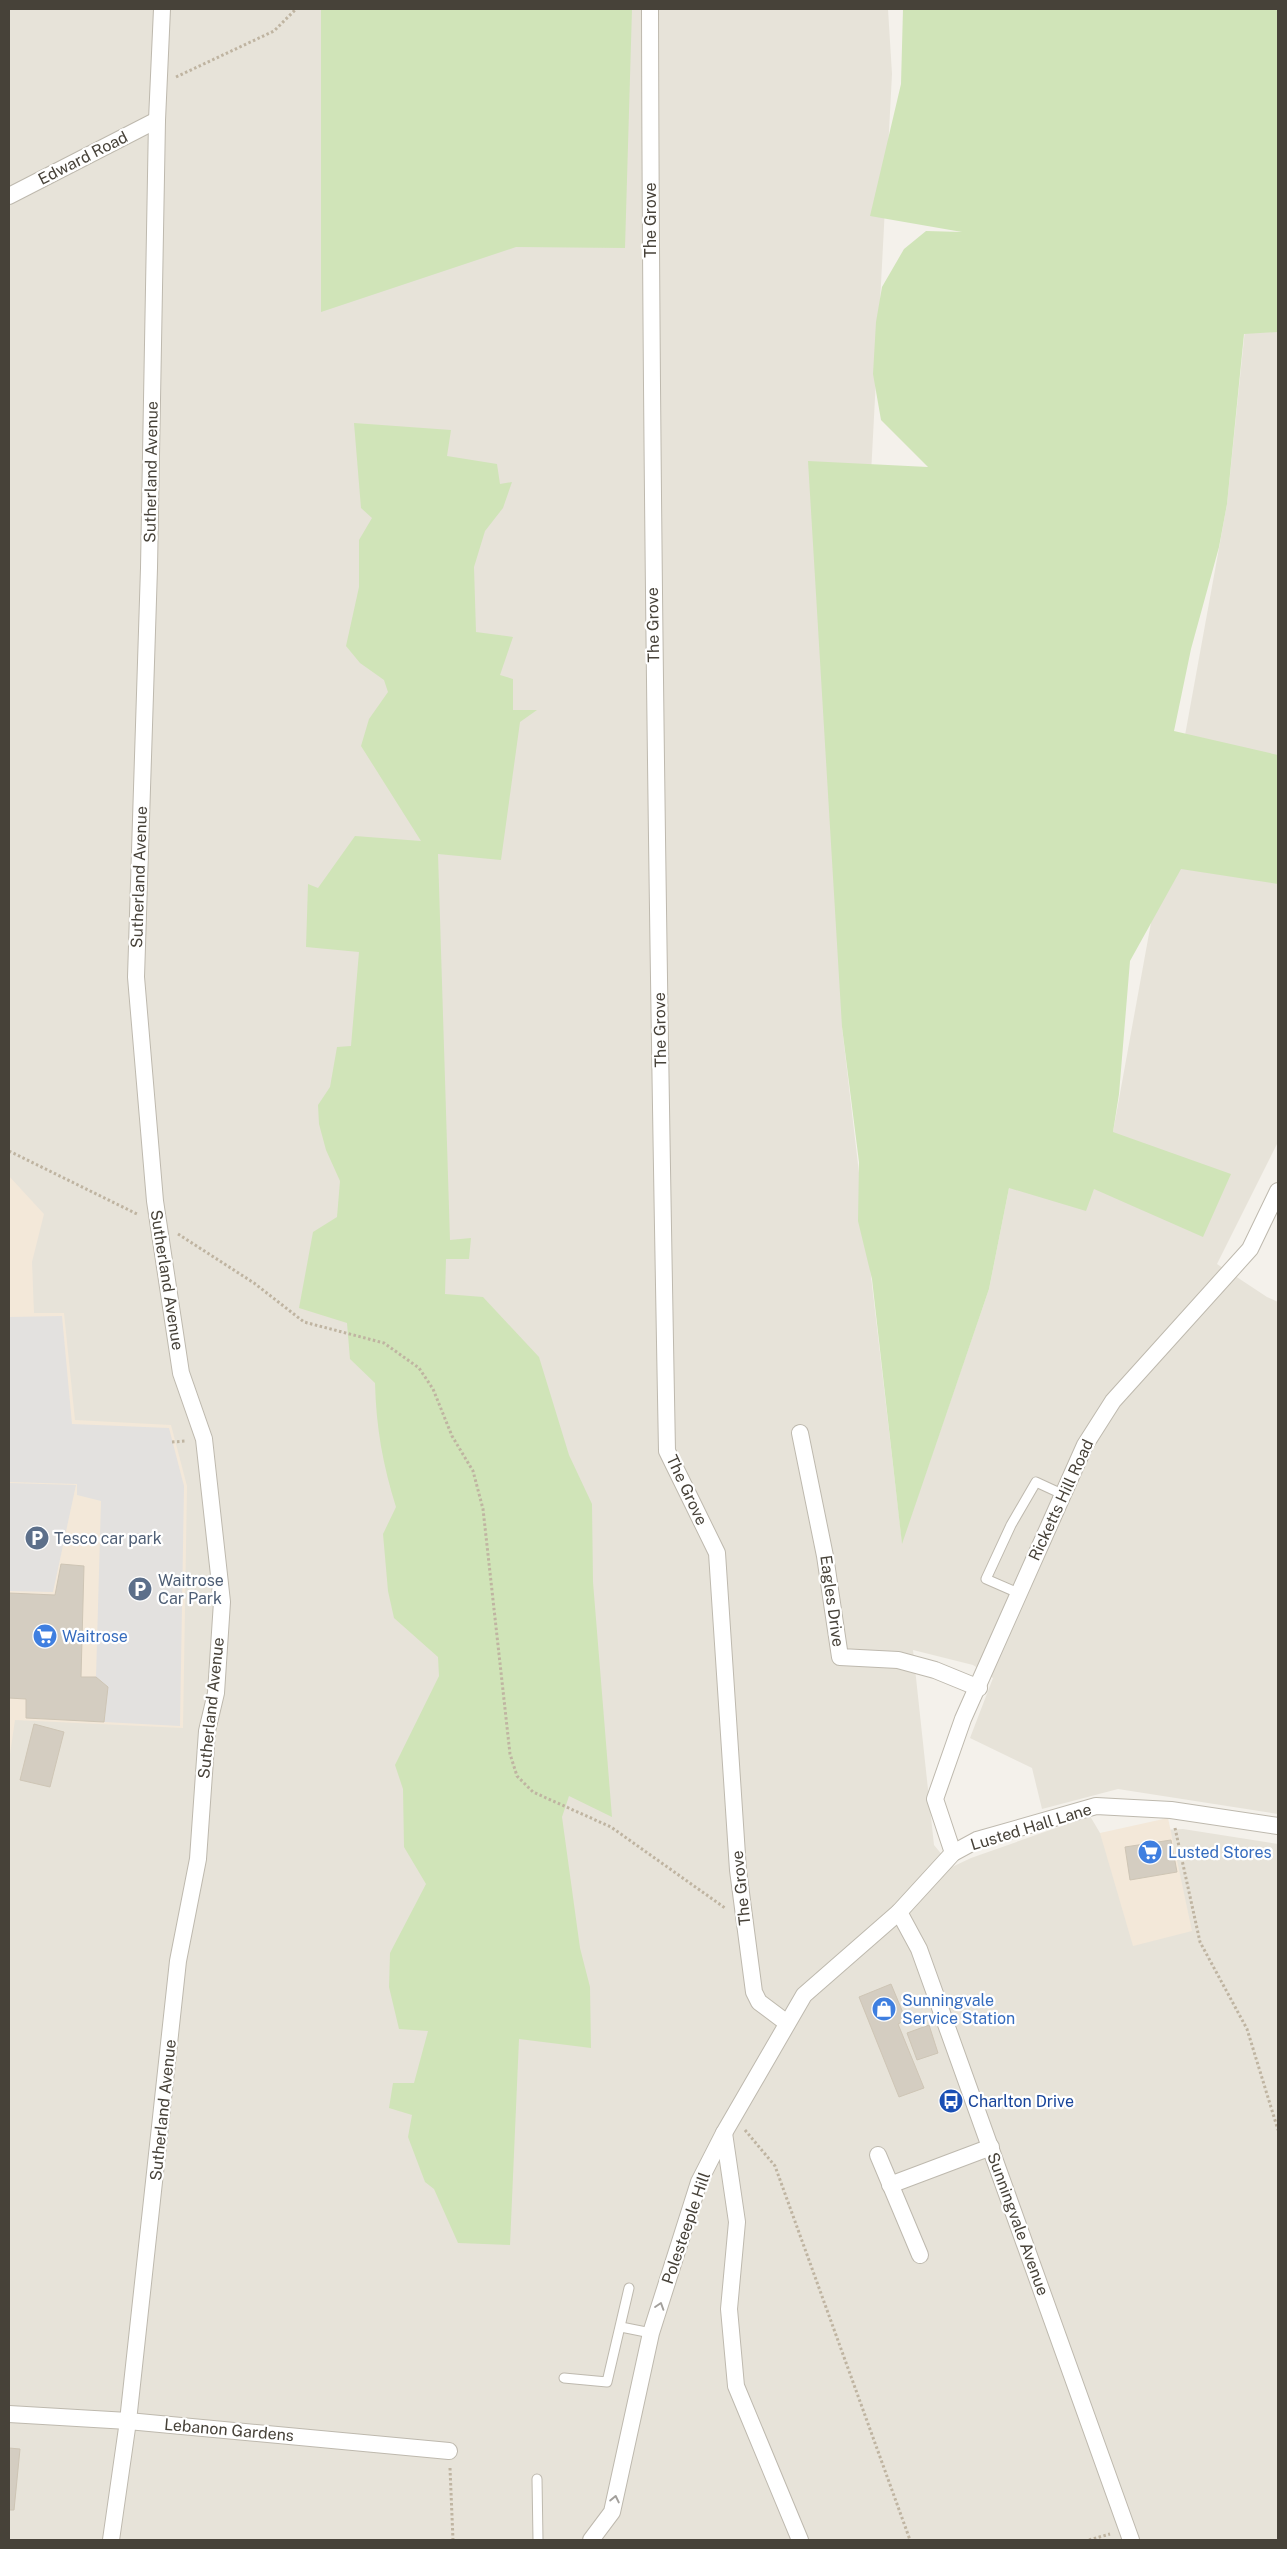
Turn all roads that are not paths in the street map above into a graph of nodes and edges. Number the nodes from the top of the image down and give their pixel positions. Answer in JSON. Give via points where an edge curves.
{"nodes":[{"id":1,"x":162,"y":9,"type":"edge"},
{"id":2,"x":650,"y":9,"type":"edge"},
{"id":3,"x":157,"y":120,"type":"junction"},
{"id":4,"x":9,"y":196,"type":"edge"},
{"id":5,"x":1278,"y":1191,"type":"edge"},
{"id":6,"x":800,"y":1433,"type":"dead end"},
{"id":7,"x":1062,"y":1494,"type":"junction"},
{"id":8,"x":1018,"y":1593,"type":"junction"},
{"id":9,"x":979,"y":1688,"type":"junction"},
{"id":10,"x":1278,"y":1826,"type":"edge"},
{"id":11,"x":953,"y":1853,"type":"junction"},
{"id":12,"x":899,"y":1912,"type":"junction"},
{"id":13,"x":787,"y":2023,"type":"junction"},
{"id":14,"x":724,"y":2133,"type":"junction"},
{"id":15,"x":991,"y":2147,"type":"junction"},
{"id":16,"x":878,"y":2155,"type":"dead end"},
{"id":17,"x":890,"y":2185,"type":"junction"},
{"id":18,"x":920,"y":2255,"type":"dead end"},
{"id":19,"x":629,"y":2288,"type":"dead end"},
{"id":20,"x":622,"y":2327,"type":"junction"},
{"id":21,"x":651,"y":2333,"type":"junction"},
{"id":22,"x":564,"y":2378,"type":"dead end"},
{"id":23,"x":9,"y":2414,"type":"edge"},
{"id":24,"x":128,"y":2420,"type":"junction"},
{"id":25,"x":449,"y":2451,"type":"road end"},
{"id":26,"x":537,"y":2479,"type":"dead end"},
{"id":27,"x":111,"y":2540,"type":"edge"},
{"id":28,"x":538,"y":2540,"type":"edge"},
{"id":29,"x":591,"y":2540,"type":"edge"},
{"id":30,"x":800,"y":2540,"type":"edge"},
{"id":31,"x":1131,"y":2540,"type":"edge"}],
"edges":[{"from":1,"to":3,"type":"street","name":"Sutherland Avenue"},
{"from":2,"to":13,"type":"street","name":"The Grove","via":[[654,728],[667,1451],[717,1553],[738,1860],[754,1992],[759,2002]]},
{"from":3,"to":4,"type":"street","name":"Edward Road"},
{"from":3,"to":24,"type":"street","name":"Sutherland Avenue","via":[[149,568],[136,977],[159,1222],[181,1373],[204,1439],[222,1602],[216,1693],[207,1731],[198,1859],[178,1961]]},
{"from":5,"to":7,"type":"street","name":"Ricketts Hill Road","via":[[1250,1249],[1113,1401],[1085,1445]]},
{"from":6,"to":9,"type":"street","name":"Eagles Drive","via":[[825,1556],[840,1657],[898,1660],[936,1670]]},
{"from":7,"to":8,"type":"street","name":"Ricketts Hill Road"},
{"from":7,"to":8,"type":"lane","via":[[1036,1482],[1011,1525],[986,1580]]},
{"from":8,"to":9,"type":"street","name":"Ricketts Hill Road"},
{"from":9,"to":11,"type":"street","name":"Ricketts Hill Road","via":[[963,1720],[935,1799]]},
{"from":10,"to":11,"type":"street","name":"Lusted Hall Lane","via":[[1172,1810],[1096,1806],[977,1840]]},
{"from":11,"to":12,"type":"street","name":"Lusted Hall Lane"},
{"from":12,"to":13,"type":"street","name":"Polesteeple Hill","via":[[804,1995]]},
{"from":12,"to":15,"type":"street","name":"Sunningvale Avenue","via":[[919,1950]]},
{"from":13,"to":14,"type":"street","name":"Polesteeple Hill"},
{"from":21,"to":14,"type":"street","name":"Polesteeple Hill","one_way":true,"via":[[699,2182]]},
{"from":14,"to":30,"type":"street","via":[[737,2222],[729,2309],[736,2386]]},
{"from":15,"to":17,"type":"street"},
{"from":15,"to":31,"type":"street","name":"Sunningvale Avenue"},
{"from":16,"to":17,"type":"street"},
{"from":17,"to":18,"type":"street"},
{"from":19,"to":20,"type":"lane"},
{"from":20,"to":21,"type":"lane"},
{"from":20,"to":22,"type":"lane","via":[[607,2382]]},
{"from":29,"to":21,"type":"street","name":"Polesteeple Hill","one_way":true,"via":[[612,2512]]},
{"from":23,"to":24,"type":"street","name":"Lebanon Gardens"},
{"from":24,"to":25,"type":"street","name":"Lebanon Gardens"},
{"from":24,"to":27,"type":"street","name":"Sutherland Avenue"},
{"from":26,"to":28,"type":"lane"}]}
